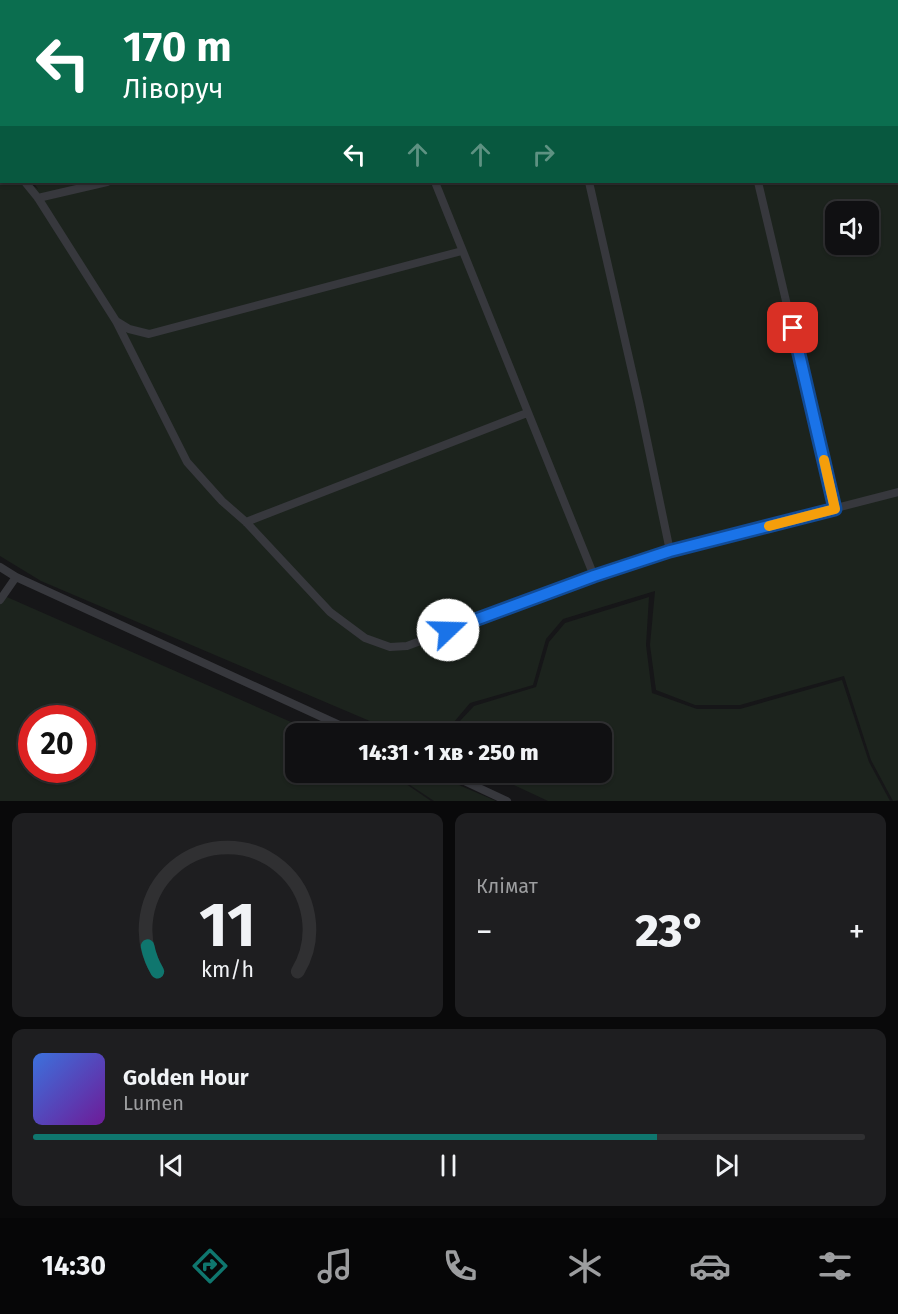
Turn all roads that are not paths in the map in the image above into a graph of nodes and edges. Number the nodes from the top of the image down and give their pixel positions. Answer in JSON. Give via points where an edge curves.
{"nodes":[{"id":1,"x":26,"y":183,"type":"edge"},
{"id":2,"x":103,"y":183,"type":"edge"},
{"id":3,"x":435,"y":183,"type":"edge"},
{"id":4,"x":590,"y":183,"type":"edge"},
{"id":5,"x":758,"y":183,"type":"edge"},
{"id":6,"x":38,"y":198,"type":"junction"},
{"id":7,"x":462,"y":251,"type":"junction"},
{"id":8,"x":116,"y":321,"type":"junction"},
{"id":9,"x":527,"y":413,"type":"junction"},
{"id":10,"x":898,"y":492,"type":"edge"},
{"id":11,"x":835,"y":509,"type":"junction"},
{"id":12,"x":246,"y":522,"type":"junction"},
{"id":13,"x":670,"y":551,"type":"junction"},
{"id":14,"x":0,"y":567,"type":"edge"},
{"id":15,"x":594,"y":576,"type":"junction"},
{"id":16,"x":16,"y":577,"type":"junction"},
{"id":17,"x":0,"y":600,"type":"edge"},
{"id":18,"x":335,"y":723,"type":"edge"},
{"id":19,"x":469,"y":783,"type":"edge"},
{"id":20,"x":507,"y":801,"type":"edge"}],
"edges":[{"from":1,"to":6,"type":"lane"},
{"from":2,"to":6,"type":"lane"},
{"from":3,"to":7,"type":"lane"},
{"from":4,"to":13,"type":"lane"},
{"from":5,"to":11,"type":"lane"},
{"from":6,"to":8,"type":"lane"},
{"from":7,"to":8,"type":"lane","via":[[149,334]]},
{"from":7,"to":9,"type":"lane"},
{"from":8,"to":12,"type":"lane","via":[[187,462]]},
{"from":9,"to":12,"type":"lane"},
{"from":9,"to":15,"type":"lane"},
{"from":10,"to":11,"type":"lane"},
{"from":11,"to":13,"type":"lane"},
{"from":12,"to":15,"type":"lane","via":[[330,612],[365,638],[390,647],[406,646]]},
{"from":13,"to":15,"type":"lane"},
{"from":14,"to":16,"type":"lane"},
{"from":16,"to":17,"type":"lane"},
{"from":16,"to":18,"type":"lane"},
{"from":19,"to":20,"type":"lane"}]}
